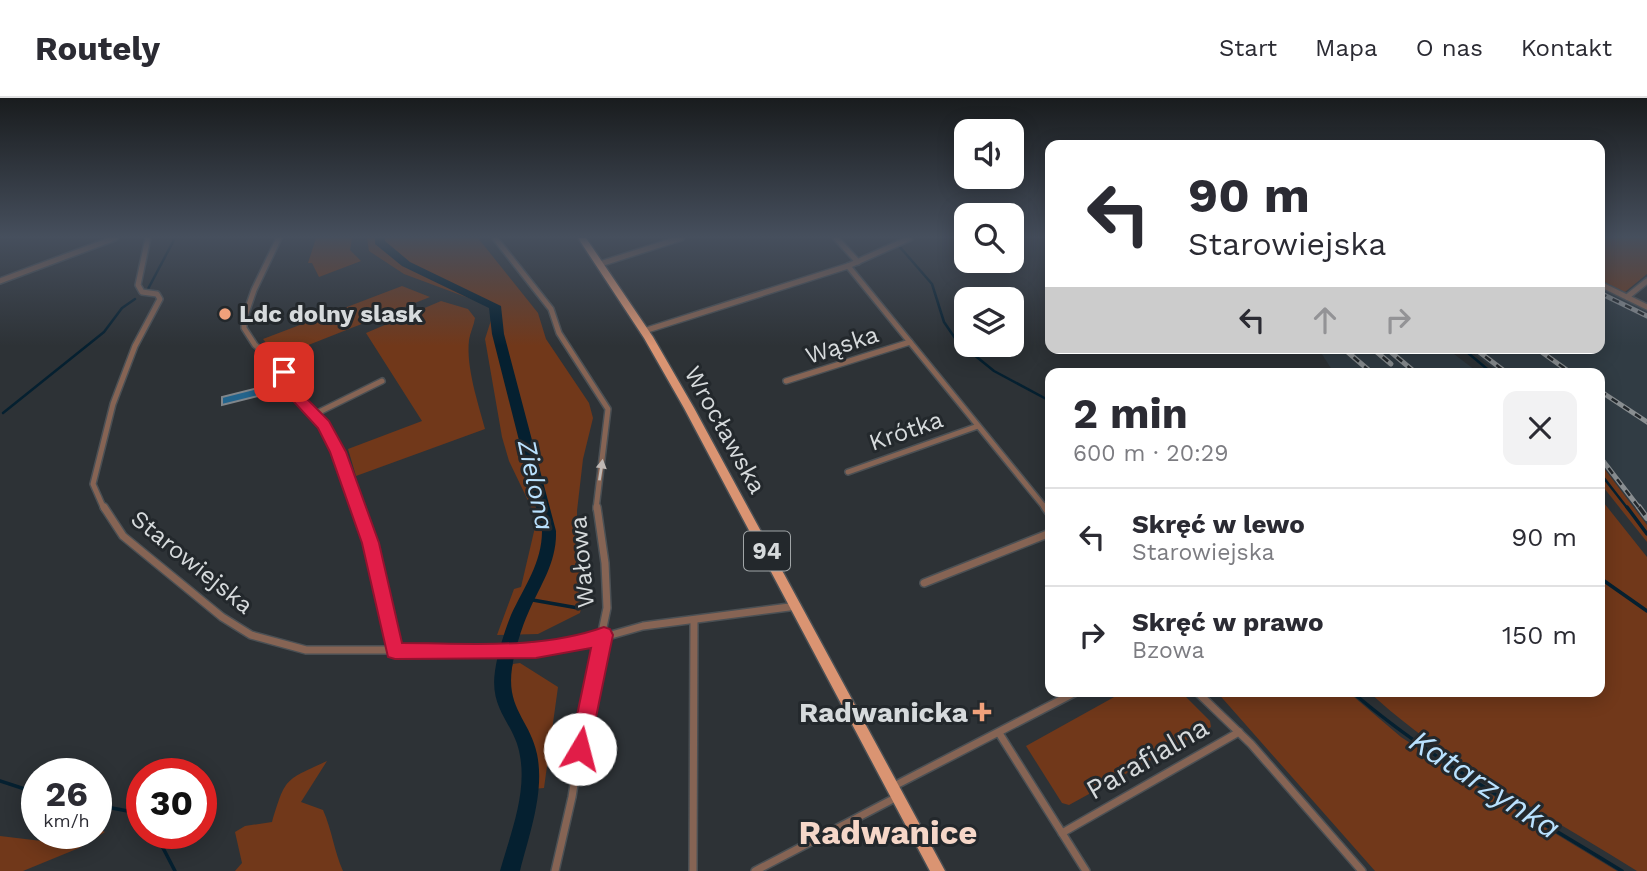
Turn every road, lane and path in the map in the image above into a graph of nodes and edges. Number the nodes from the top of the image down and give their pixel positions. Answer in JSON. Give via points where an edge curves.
{"nodes":[{"id":1,"x":19,"y":274,"type":"edge"},
{"id":2,"x":140,"y":274,"type":"edge"},
{"id":3,"x":262,"y":274,"type":"edge"},
{"id":4,"x":523,"y":274,"type":"edge"},
{"id":5,"x":607,"y":274,"type":"edge"},
{"id":6,"x":823,"y":274,"type":"edge"},
{"id":7,"x":855,"y":274,"type":"edge"},
{"id":8,"x":0,"y":281,"type":"edge"},
{"id":9,"x":1647,"y":282,"type":"edge"},
{"id":10,"x":1605,"y":286,"type":"edge"},
{"id":11,"x":1627,"y":297,"type":"junction"},
{"id":12,"x":1647,"y":307,"type":"edge"},
{"id":13,"x":645,"y":331,"type":"junction"},
{"id":14,"x":910,"y":342,"type":"junction"},
{"id":15,"x":382,"y":381,"type":"dead end"},
{"id":16,"x":786,"y":381,"type":"dead end"},
{"id":17,"x":315,"y":414,"type":"junction"},
{"id":18,"x":978,"y":426,"type":"junction"},
{"id":19,"x":848,"y":472,"type":"dead end"},
{"id":20,"x":1045,"y":508,"type":"edge"},
{"id":21,"x":1045,"y":535,"type":"edge"},
{"id":22,"x":924,"y":583,"type":"dead end"},
{"id":23,"x":796,"y":606,"type":"junction"},
{"id":24,"x":694,"y":621,"type":"junction"},
{"id":25,"x":604,"y":635,"type":"junction"},
{"id":26,"x":395,"y":651,"type":"junction"},
{"id":27,"x":1067,"y":697,"type":"edge"},
{"id":28,"x":1202,"y":697,"type":"edge"},
{"id":29,"x":1239,"y":732,"type":"junction"},
{"id":30,"x":999,"y":733,"type":"junction"},
{"id":31,"x":896,"y":791,"type":"junction"},
{"id":32,"x":1062,"y":833,"type":"junction"},
{"id":33,"x":555,"y":871,"type":"edge"},
{"id":34,"x":693,"y":871,"type":"edge"},
{"id":35,"x":755,"y":871,"type":"edge"},
{"id":36,"x":938,"y":871,"type":"edge"},
{"id":37,"x":1086,"y":871,"type":"edge"},
{"id":38,"x":1362,"y":871,"type":"edge"}],
"edges":[{"from":1,"to":8,"type":"street"},
{"from":2,"to":26,"type":"street","name":"Starowiejska","via":[[142,292],[157,294],[160,299],[135,346],[109,417],[93,484],[106,513],[123,536],[222,617],[251,635],[306,650]]},
{"from":3,"to":17,"type":"street","via":[[243,324]]},
{"from":25,"to":4,"type":"street","name":"Wałowa","one_way":true,"via":[[608,594],[596,512],[608,409],[559,333],[551,309]]},
{"from":5,"to":13,"type":"main road","name":"Wrocławska","number":"94"},
{"from":6,"to":13,"type":"street"},
{"from":7,"to":14,"type":"street"},
{"from":9,"to":11,"type":"street"},
{"from":10,"to":11,"type":"street"},
{"from":11,"to":12,"type":"street"},
{"from":13,"to":23,"type":"main road","name":"Wrocławska","number":"94"},
{"from":14,"to":16,"type":"street","name":"Wąska"},
{"from":14,"to":18,"type":"street"},
{"from":15,"to":17,"type":"street"},
{"from":17,"to":26,"type":"street","via":[[338,452],[371,543]]},
{"from":18,"to":19,"type":"street","name":"Krótka"},
{"from":18,"to":20,"type":"street"},
{"from":21,"to":22,"type":"street"},
{"from":23,"to":24,"type":"street","name":"Starowiejska"},
{"from":23,"to":31,"type":"main road","name":"Wrocławska","number":"94"},
{"from":24,"to":25,"type":"street","name":"Starowiejska"},
{"from":24,"to":34,"type":"street"},
{"from":25,"to":26,"type":"street","name":"Starowiejska","via":[[522,651]]},
{"from":25,"to":33,"type":"street","name":"Wałowa"},
{"from":27,"to":30,"type":"street"},
{"from":28,"to":29,"type":"street","name":"Parafialna"},
{"from":29,"to":32,"type":"street","name":"Parafialna"},
{"from":29,"to":38,"type":"street"},
{"from":30,"to":31,"type":"street"},
{"from":30,"to":32,"type":"street"},
{"from":31,"to":35,"type":"street"},
{"from":31,"to":36,"type":"main road","name":"Wrocławska","number":"94"},
{"from":32,"to":37,"type":"street"}]}
